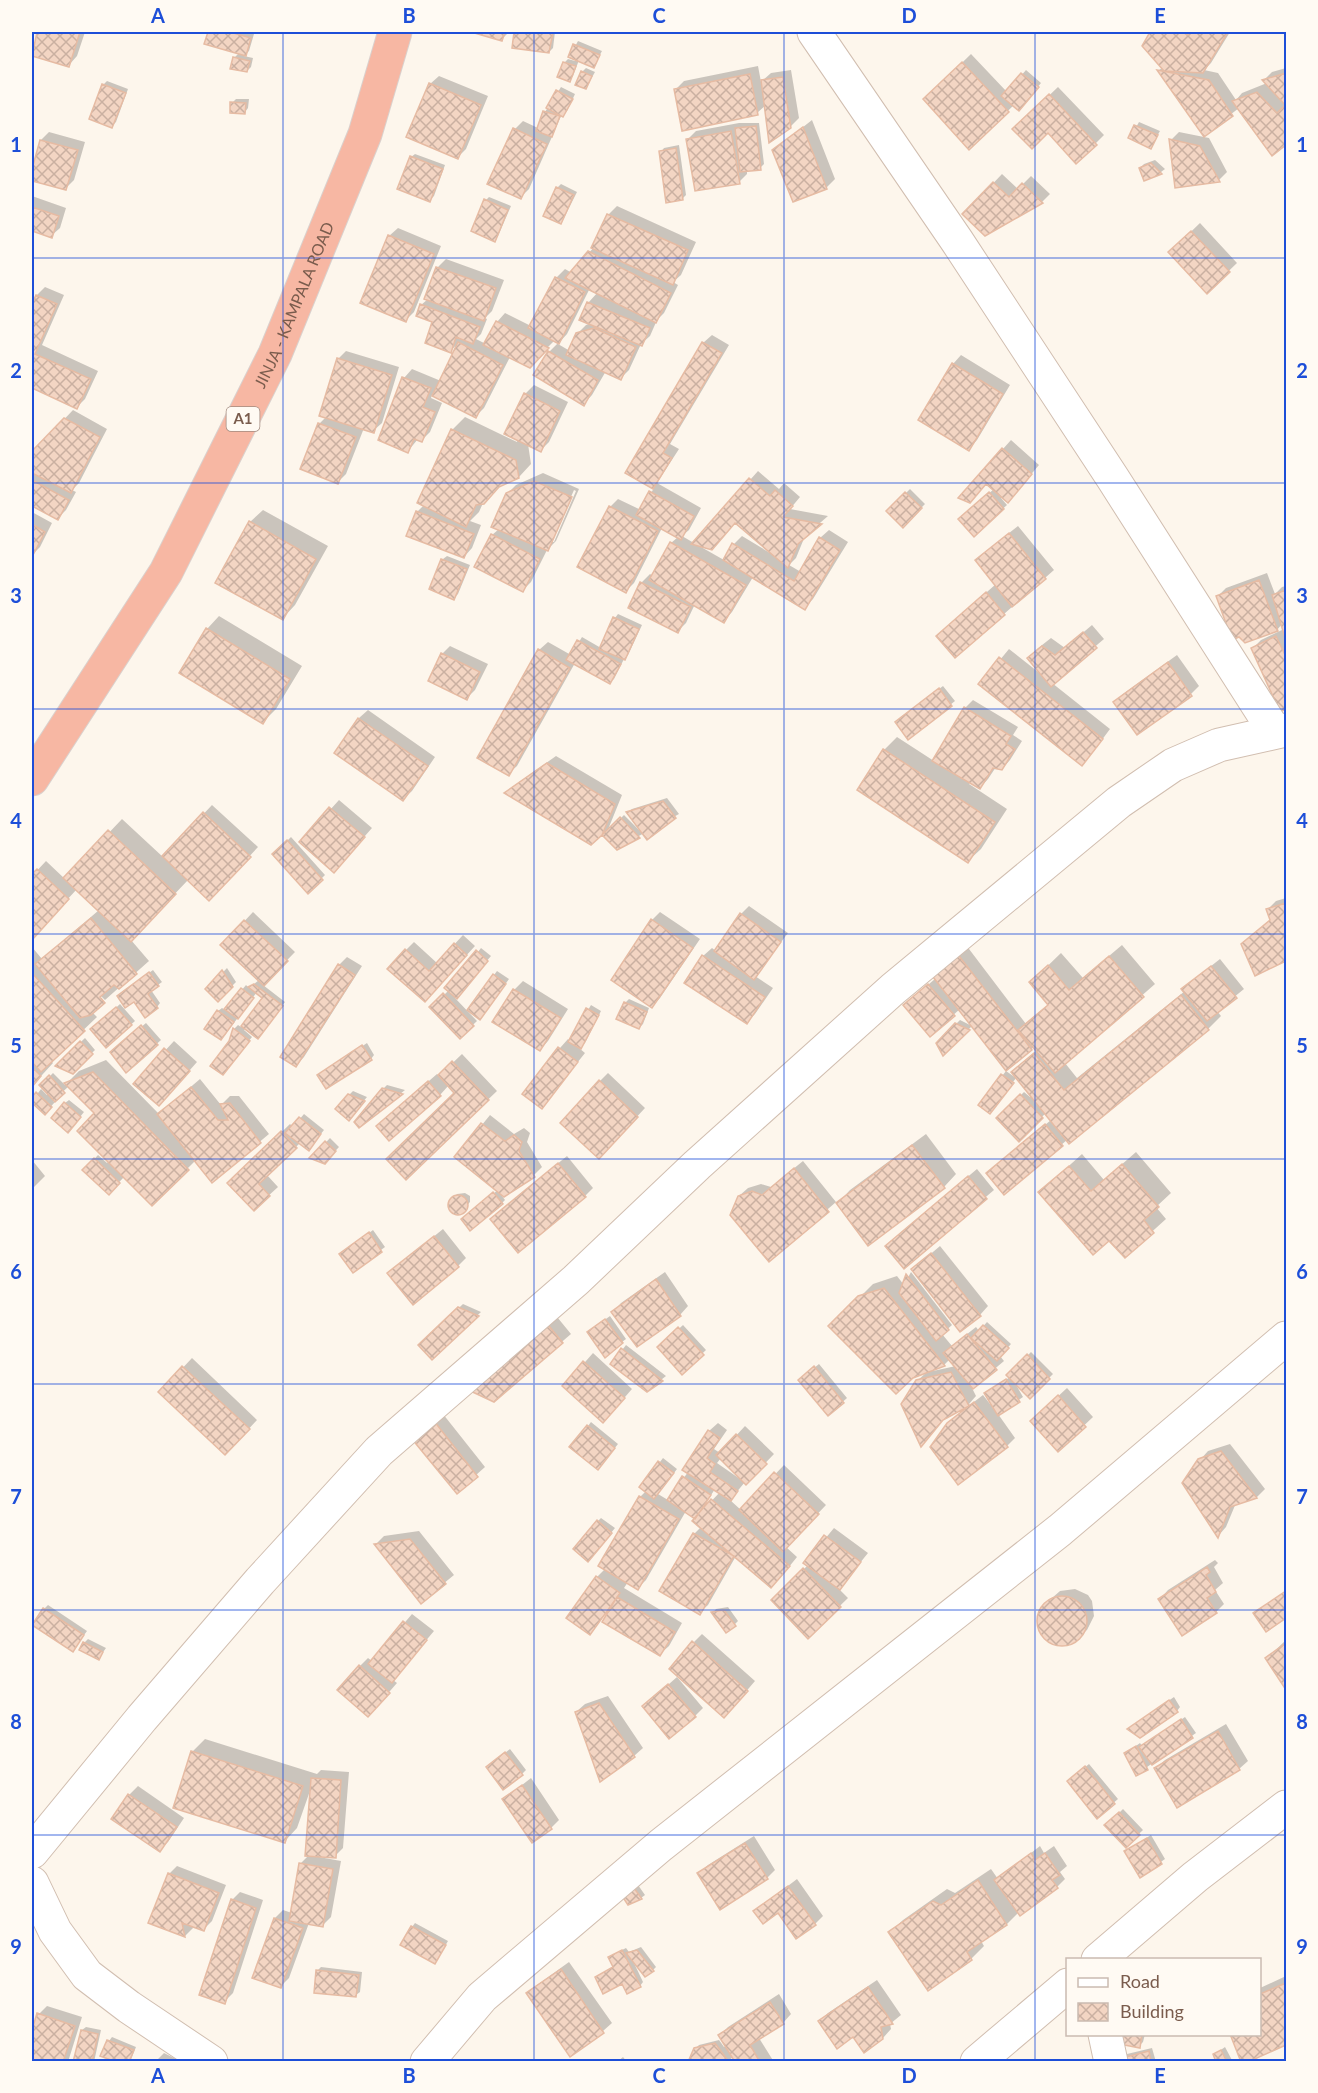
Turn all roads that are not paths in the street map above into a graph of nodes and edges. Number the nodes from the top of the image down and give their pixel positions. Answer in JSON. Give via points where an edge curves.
{"nodes":[{"id":1,"x":395,"y":32,"type":"edge"},
{"id":2,"x":814,"y":32,"type":"edge"},
{"id":3,"x":1281,"y":731,"type":"edge"},
{"id":4,"x":32,"y":779,"type":"edge"},
{"id":5,"x":1287,"y":1338,"type":"edge"},
{"id":6,"x":1287,"y":1807,"type":"edge"},
{"id":7,"x":32,"y":1852,"type":"edge"},
{"id":8,"x":32,"y":1883,"type":"edge"},
{"id":9,"x":1099,"y":1958,"type":"edge"},
{"id":10,"x":1066,"y":1987,"type":"edge"},
{"id":11,"x":1105,"y":2036,"type":"edge"},
{"id":12,"x":211,"y":2061,"type":"edge"},
{"id":13,"x":427,"y":2061,"type":"edge"},
{"id":14,"x":976,"y":2061,"type":"edge"},
{"id":15,"x":1111,"y":2061,"type":"edge"}],
"edges":[{"from":1,"to":4,"type":"highway","name":"JINJA - KAMPALA ROAD","number":"A1","via":[[365,134],[270,364],[166,572]]},
{"from":2,"to":3,"type":"street","via":[[964,251]]},
{"from":3,"to":7,"type":"street","via":[[1219,745],[1173,765],[1119,802],[893,988],[576,1280],[379,1451],[252,1590]]},
{"from":5,"to":13,"type":"street","via":[[1060,1530],[662,1845],[482,1997]]},
{"from":6,"to":9,"type":"street","via":[[1195,1877]]},
{"from":8,"to":12,"type":"street","via":[[55,1931],[87,1975]]},
{"from":10,"to":14,"type":"street"},
{"from":11,"to":15,"type":"street"}]}
